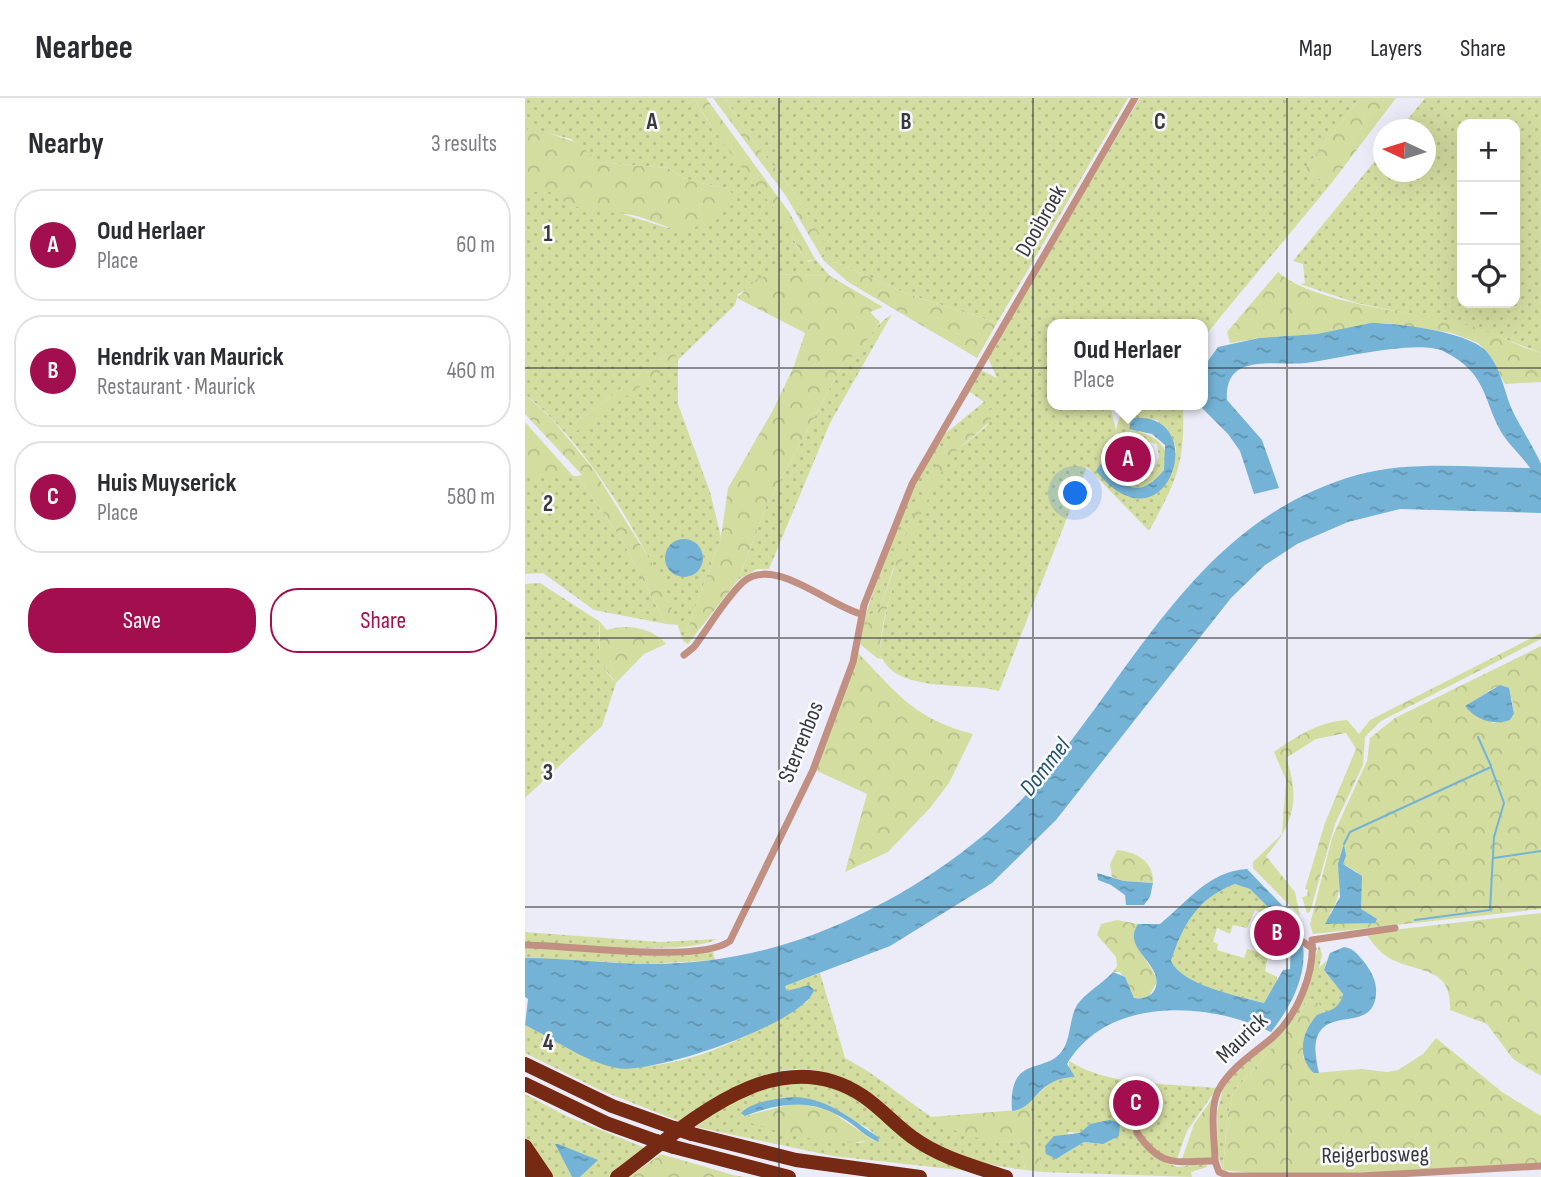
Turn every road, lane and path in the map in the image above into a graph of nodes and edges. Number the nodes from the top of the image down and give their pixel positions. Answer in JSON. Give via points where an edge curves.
{"nodes":[{"id":1,"x":1135,"y":98,"type":"edge"},
{"id":2,"x":979,"y":364,"type":"joint"},
{"id":3,"x":861,"y":614,"type":"junction"},
{"id":4,"x":684,"y":655,"type":"dead end"},
{"id":5,"x":1395,"y":928,"type":"dead end"},
{"id":6,"x":1294,"y":941,"type":"dead end"},
{"id":7,"x":525,"y":945,"type":"edge"},
{"id":8,"x":1313,"y":949,"type":"junction"},
{"id":9,"x":525,"y":1064,"type":"edge"},
{"id":10,"x":525,"y":1084,"type":"edge"},
{"id":11,"x":1136,"y":1111,"type":"dead end"},
{"id":12,"x":525,"y":1146,"type":"edge"},
{"id":13,"x":525,"y":1164,"type":"edge"},
{"id":14,"x":1215,"y":1164,"type":"junction"},
{"id":15,"x":1541,"y":1166,"type":"edge"},
{"id":16,"x":534,"y":1177,"type":"edge"},
{"id":17,"x":546,"y":1177,"type":"edge"},
{"id":18,"x":617,"y":1177,"type":"edge"},
{"id":19,"x":789,"y":1177,"type":"edge"},
{"id":20,"x":921,"y":1177,"type":"edge"},
{"id":21,"x":1006,"y":1177,"type":"edge"}],
"edges":[{"from":1,"to":2,"type":"street","name":"Dooibroek"},
{"from":2,"to":3,"type":"street","name":"Sterrenbos","via":[[912,484]]},
{"from":3,"to":4,"type":"street","via":[[777,574],[758,573],[740,585]]},
{"from":3,"to":7,"type":"street","name":"Sterrenbos","via":[[853,662],[813,770],[730,941],[716,947],[645,952]]},
{"from":5,"to":8,"type":"street","via":[[1312,940]]},
{"from":6,"to":8,"type":"street"},
{"from":8,"to":14,"type":"street","name":"Maurick","via":[[1304,988],[1289,1017],[1229,1076],[1217,1094]]},
{"from":9,"to":20,"type":"highway","bridge":true,"via":[[612,1106],[692,1134],[808,1162]]},
{"from":10,"to":19,"type":"highway","bridge":true,"via":[[656,1141]]},
{"from":11,"to":14,"type":"street","via":[[1137,1133],[1165,1160]]},
{"from":12,"to":17,"type":"highway"},
{"from":13,"to":16,"type":"highway"},
{"from":14,"to":15,"type":"street","name":"Reigerbosweg","via":[[1223,1175],[1260,1177]]},
{"from":18,"to":21,"type":"highway","via":[[733,1096],[766,1081],[796,1076],[847,1088],[927,1146]]}]}
